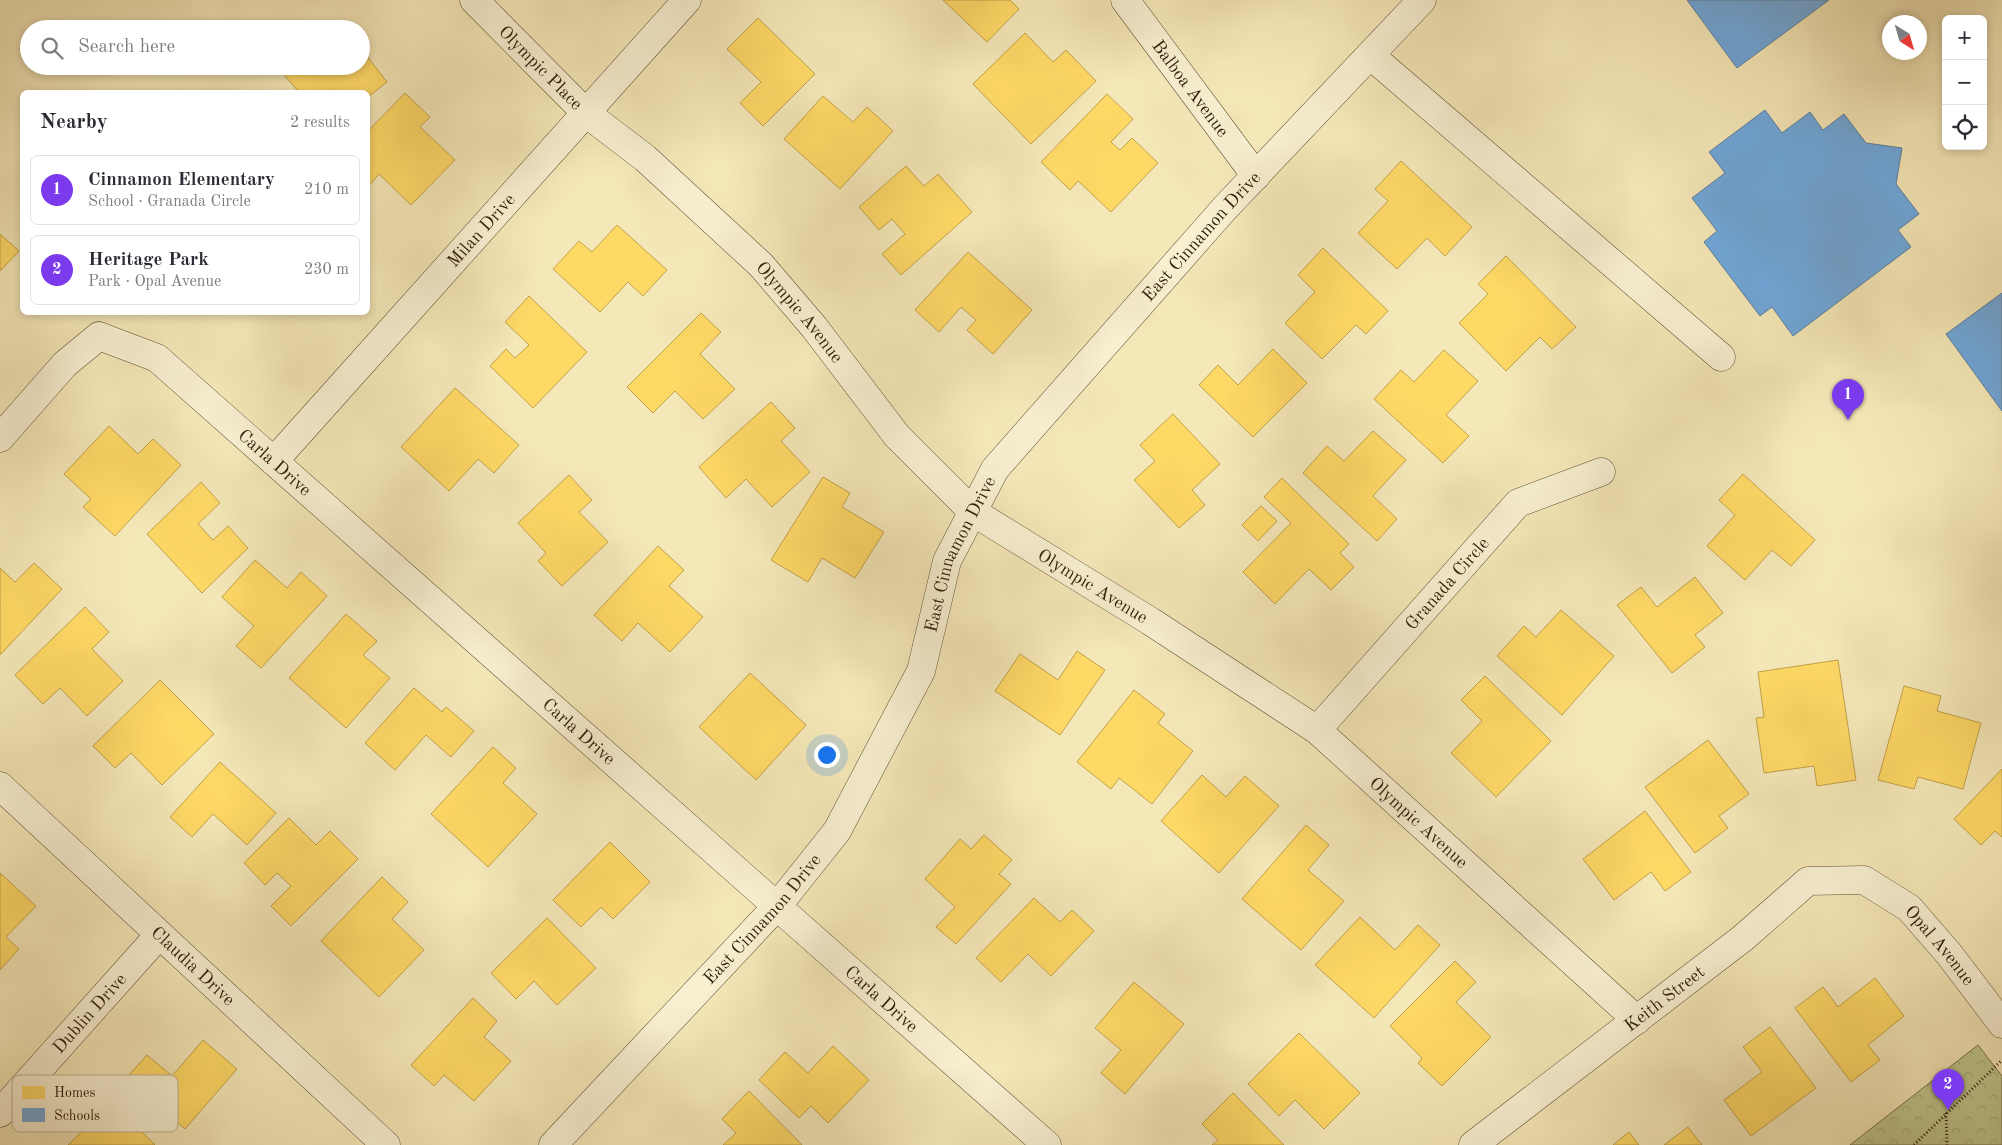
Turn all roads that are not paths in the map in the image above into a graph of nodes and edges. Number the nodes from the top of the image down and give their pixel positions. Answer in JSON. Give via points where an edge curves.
{"nodes":[{"id":1,"x":474,"y":0,"type":"edge"},
{"id":2,"x":687,"y":0,"type":"edge"},
{"id":3,"x":1125,"y":0,"type":"edge"},
{"id":4,"x":1422,"y":0,"type":"edge"},
{"id":5,"x":1370,"y":55,"type":"junction"},
{"id":6,"x":586,"y":113,"type":"junction"},
{"id":7,"x":1256,"y":176,"type":"junction"},
{"id":8,"x":1721,"y":357,"type":"dead end"},
{"id":9,"x":0,"y":438,"type":"edge"},
{"id":10,"x":274,"y":461,"type":"junction"},
{"id":11,"x":1601,"y":472,"type":"dead end"},
{"id":12,"x":973,"y":512,"type":"junction"},
{"id":13,"x":1317,"y":730,"type":"junction"},
{"id":14,"x":0,"y":786,"type":"edge"},
{"id":15,"x":1864,"y":880,"type":"joint"},
{"id":16,"x":778,"y":905,"type":"junction"},
{"id":17,"x":159,"y":934,"type":"junction"},
{"id":18,"x":1638,"y":1020,"type":"junction"},
{"id":19,"x":2002,"y":1024,"type":"edge"},
{"id":20,"x":34,"y":1075,"type":"edge"},
{"id":21,"x":12,"y":1099,"type":"edge"},
{"id":22,"x":0,"y":1113,"type":"edge"},
{"id":23,"x":386,"y":1145,"type":"edge"},
{"id":24,"x":553,"y":1145,"type":"edge"},
{"id":25,"x":1047,"y":1145,"type":"edge"},
{"id":26,"x":1473,"y":1145,"type":"edge"}],
"edges":[{"from":1,"to":6,"type":"street","name":"Olympic Place"},
{"from":2,"to":6,"type":"street","name":"Milan Drive"},
{"from":3,"to":7,"type":"street","name":"Balboa Avenue"},
{"from":4,"to":5,"type":"street","name":"East Cinnamon Drive"},
{"from":5,"to":7,"type":"street","name":"East Cinnamon Drive"},
{"from":5,"to":8,"type":"street"},
{"from":6,"to":10,"type":"street","name":"Milan Drive"},
{"from":6,"to":12,"type":"street","name":"Olympic Avenue","via":[[645,158],[761,265],[814,327],[897,436]]},
{"from":7,"to":12,"type":"street","name":"East Cinnamon Drive","via":[[995,469]]},
{"from":9,"to":10,"type":"street","name":"Carla Drive","via":[[65,364],[100,336],[157,358]]},
{"from":10,"to":16,"type":"street","name":"Carla Drive"},
{"from":11,"to":13,"type":"street","name":"Granada Circle","via":[[1518,503]]},
{"from":12,"to":13,"type":"street","name":"Olympic Avenue","via":[[1150,621]]},
{"from":12,"to":16,"type":"street","name":"East Cinnamon Drive","via":[[947,561],[922,671],[837,831]]},
{"from":13,"to":18,"type":"street","name":"Olympic Avenue"},
{"from":14,"to":17,"type":"street","name":"Claudia Drive"},
{"from":15,"to":18,"type":"street","name":"Keith Street","via":[[1808,881],[1743,938]]},
{"from":15,"to":19,"type":"street","name":"Opal Avenue","via":[[1909,908]]},
{"from":16,"to":24,"type":"street","name":"East Cinnamon Drive"},
{"from":16,"to":25,"type":"street","name":"Carla Drive"},
{"from":17,"to":20,"type":"street","name":"Dublin Drive"},
{"from":17,"to":23,"type":"street","name":"Claudia Drive"},
{"from":18,"to":26,"type":"street","name":"Keith Street"},
{"from":21,"to":22,"type":"street","name":"Dublin Drive"}]}
